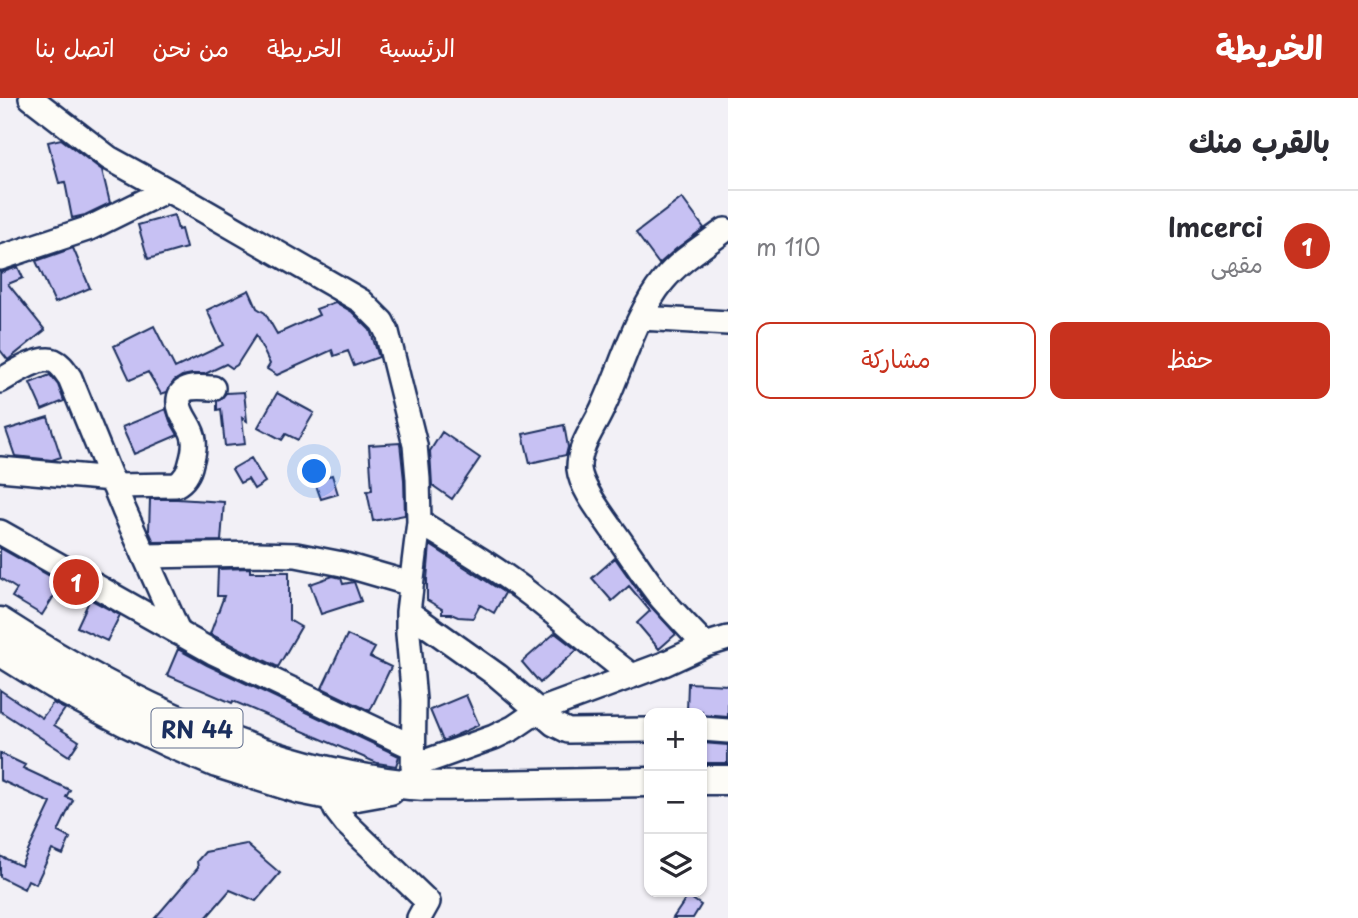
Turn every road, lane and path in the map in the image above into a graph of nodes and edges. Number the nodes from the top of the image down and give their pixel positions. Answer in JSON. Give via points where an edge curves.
{"nodes":[{"id":1,"x":31,"y":98,"type":"edge"},
{"id":2,"x":167,"y":190,"type":"junction"},
{"id":3,"x":725,"y":230,"type":"dead end"},
{"id":4,"x":0,"y":258,"type":"edge"},
{"id":5,"x":641,"y":318,"type":"junction"},
{"id":6,"x":728,"y":323,"type":"edge"},
{"id":7,"x":0,"y":381,"type":"edge"},
{"id":8,"x":213,"y":388,"type":"dead end"},
{"id":9,"x":0,"y":470,"type":"edge"},
{"id":10,"x":113,"y":482,"type":"junction"},
{"id":11,"x":419,"y":522,"type":"junction"},
{"id":12,"x":0,"y":533,"type":"edge"},
{"id":13,"x":145,"y":556,"type":"junction"},
{"id":14,"x":411,"y":584,"type":"junction"},
{"id":15,"x":408,"y":612,"type":"junction"},
{"id":16,"x":0,"y":622,"type":"edge"},
{"id":17,"x":179,"y":633,"type":"junction"},
{"id":18,"x":728,"y":638,"type":"edge"},
{"id":19,"x":705,"y":645,"type":"junction"},
{"id":20,"x":0,"y":651,"type":"edge"},
{"id":21,"x":632,"y":676,"type":"junction"},
{"id":22,"x":538,"y":711,"type":"junction"},
{"id":23,"x":707,"y":729,"type":"edge"},
{"id":24,"x":644,"y":730,"type":"edge"},
{"id":25,"x":728,"y":730,"type":"edge"},
{"id":26,"x":413,"y":766,"type":"junction"},
{"id":27,"x":707,"y":780,"type":"edge"},
{"id":28,"x":728,"y":780,"type":"edge"},
{"id":29,"x":644,"y":782,"type":"edge"},
{"id":30,"x":329,"y":795,"type":"junction"},
{"id":31,"x":419,"y":918,"type":"edge"}],
"edges":[{"from":1,"to":2,"type":"street","via":[[109,158]]},
{"from":2,"to":4,"type":"street","via":[[90,228]]},
{"from":2,"to":11,"type":"street","via":[[361,301],[382,322],[415,445]]},
{"from":3,"to":5,"type":"street","via":[[664,279]]},
{"from":5,"to":6,"type":"street"},
{"from":5,"to":19,"type":"street","via":[[588,435],[579,470],[596,507],[661,598]]},
{"from":7,"to":10,"type":"street","via":[[47,359],[62,366]]},
{"from":8,"to":10,"type":"street","via":[[187,389],[180,395],[180,410],[195,439],[183,480],[176,485]]},
{"from":9,"to":10,"type":"street"},
{"from":10,"to":13,"type":"street"},
{"from":11,"to":14,"type":"street"},
{"from":11,"to":21,"type":"street","via":[[530,595]]},
{"from":12,"to":17,"type":"street"},
{"from":13,"to":14,"type":"street","via":[[296,555]]},
{"from":13,"to":17,"type":"street"},
{"from":14,"to":15,"type":"street"},
{"from":15,"to":22,"type":"street","via":[[498,676]]},
{"from":15,"to":26,"type":"street"},
{"from":16,"to":26,"type":"main road","number":"RN 44","via":[[65,663],[227,741],[328,772]]},
{"from":17,"to":26,"type":"street"},
{"from":18,"to":19,"type":"street"},
{"from":19,"to":21,"type":"street"},
{"from":20,"to":30,"type":"main road","number":"RN 44","via":[[53,684],[170,743],[218,763]]},
{"from":21,"to":22,"type":"street"},
{"from":22,"to":24,"type":"street","via":[[568,731]]},
{"from":22,"to":26,"type":"street","via":[[494,737]]},
{"from":23,"to":25,"type":"street"},
{"from":26,"to":29,"type":"main road","number":"RN 44"},
{"from":26,"to":30,"type":"main road","number":"RN 44","via":[[351,797]]},
{"from":27,"to":28,"type":"main road"},
{"from":30,"to":31,"type":"street","via":[[346,824],[428,902]]}]}
